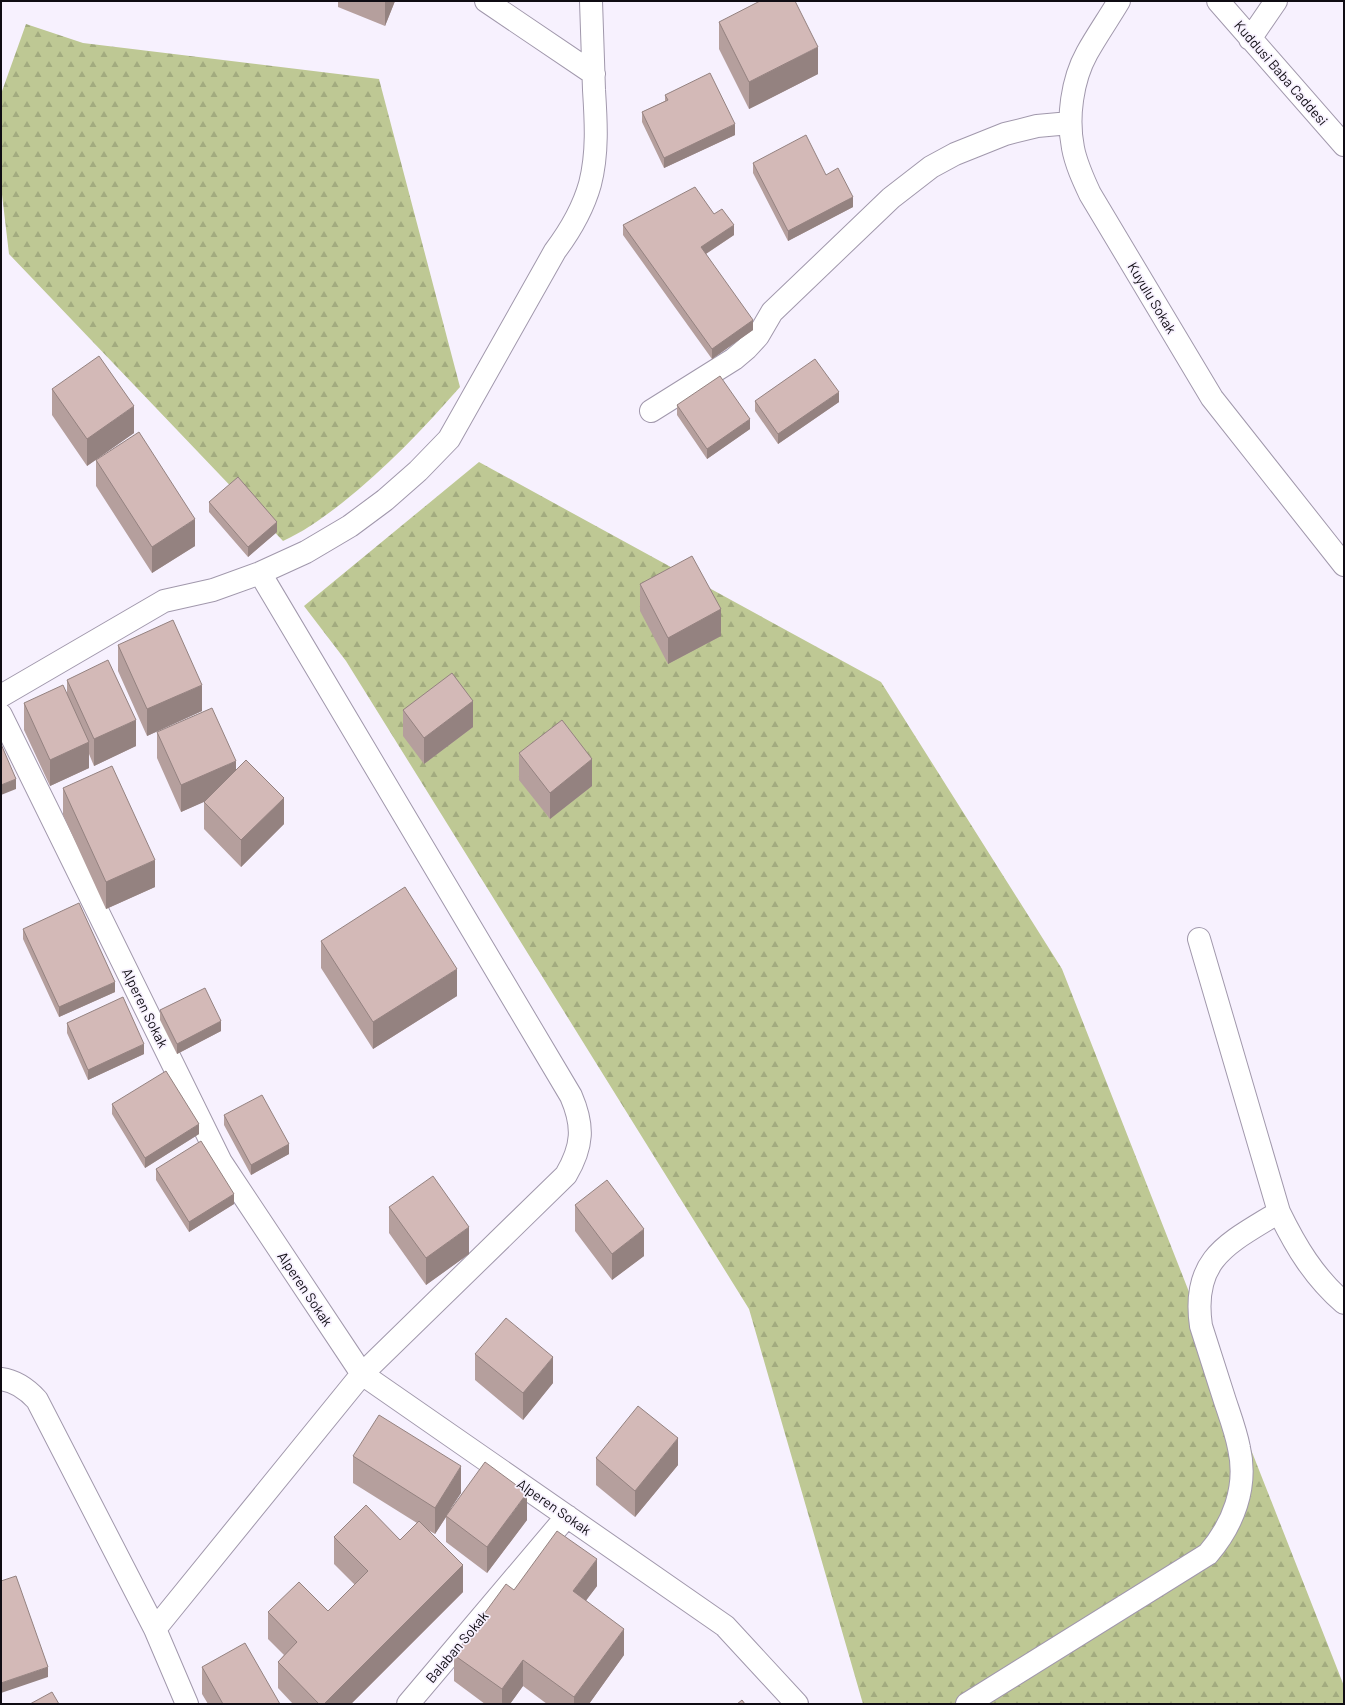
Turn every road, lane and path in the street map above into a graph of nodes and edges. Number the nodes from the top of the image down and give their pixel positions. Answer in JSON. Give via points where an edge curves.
{"nodes":[{"id":1,"x":486,"y":1,"type":"edge"},
{"id":2,"x":591,"y":1,"type":"edge"},
{"id":3,"x":1119,"y":1,"type":"edge"},
{"id":4,"x":1218,"y":1,"type":"edge"},
{"id":5,"x":1276,"y":1,"type":"edge"},
{"id":6,"x":1250,"y":39,"type":"junction"},
{"id":7,"x":594,"y":74,"type":"junction"},
{"id":8,"x":1070,"y":123,"type":"junction"},
{"id":9,"x":1344,"y":145,"type":"edge"},
{"id":10,"x":650,"y":411,"type":"dead end"},
{"id":11,"x":1342,"y":557,"type":"edge"},
{"id":12,"x":260,"y":573,"type":"junction"},
{"id":13,"x":1,"y":696,"type":"edge"},
{"id":14,"x":1,"y":715,"type":"edge"},
{"id":15,"x":1199,"y":939,"type":"dead end"},
{"id":16,"x":1279,"y":1212,"type":"junction"},
{"id":17,"x":1344,"y":1303,"type":"edge"},
{"id":18,"x":362,"y":1374,"type":"junction"},
{"id":19,"x":1,"y":1379,"type":"edge"},
{"id":20,"x":567,"y":1516,"type":"junction"},
{"id":21,"x":155,"y":1629,"type":"junction"},
{"id":22,"x":187,"y":1704,"type":"edge"},
{"id":23,"x":408,"y":1704,"type":"edge"},
{"id":24,"x":797,"y":1704,"type":"edge"},
{"id":25,"x":966,"y":1704,"type":"edge"}],
"edges":[{"from":1,"to":7,"type":"street"},
{"from":2,"to":7,"type":"street"},
{"from":3,"to":8,"type":"street","name":"Kuyulu Sokak","via":[[1086,54],[1077,76]]},
{"from":4,"to":6,"type":"street","name":"Kuddusi Baba Caddesi"},
{"from":5,"to":6,"type":"street"},
{"from":6,"to":9,"type":"street","name":"Kuddusi Baba Caddesi"},
{"from":7,"to":12,"type":"street","via":[[595,160],[590,185],[581,208],[449,439],[413,476],[350,526],[306,552]]},
{"from":8,"to":10,"type":"street","via":[[1038,126],[1005,134],[955,154],[931,167],[891,198],[772,312],[758,336],[747,348],[734,359]]},
{"from":8,"to":11,"type":"street","name":"Kuyulu Sokak","via":[[1073,148],[1090,194],[1212,398]]},
{"from":12,"to":13,"type":"street","via":[[212,590],[164,602]]},
{"from":12,"to":18,"type":"street","via":[[571,1096],[578,1112],[579,1146],[566,1175]]},
{"from":14,"to":18,"type":"street","name":"Alperen Sokak","via":[[222,1162]]},
{"from":15,"to":16,"type":"street"},
{"from":16,"to":17,"type":"street","via":[[1308,1264]]},
{"from":16,"to":25,"type":"street","via":[[1230,1242],[1219,1252],[1209,1264],[1199,1294],[1201,1326],[1238,1442],[1242,1468],[1237,1505],[1220,1540],[1208,1554]]},
{"from":18,"to":20,"type":"street","name":"Alperen Sokak"},
{"from":18,"to":21,"type":"street"},
{"from":19,"to":21,"type":"street","via":[[19,1384],[37,1400]]},
{"from":20,"to":23,"type":"street","name":"Balaban Sokak"},
{"from":20,"to":24,"type":"street","name":"Alperen Sokak","via":[[725,1626]]},
{"from":21,"to":22,"type":"street"}]}
